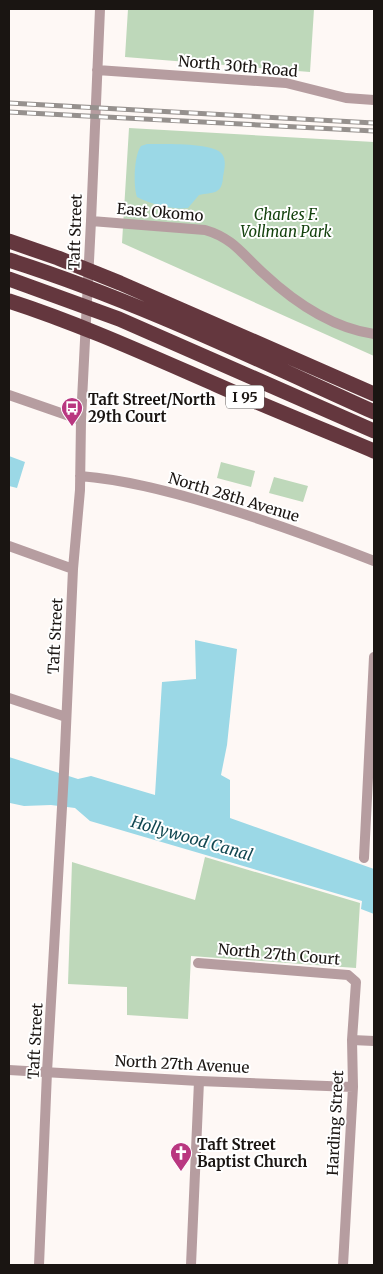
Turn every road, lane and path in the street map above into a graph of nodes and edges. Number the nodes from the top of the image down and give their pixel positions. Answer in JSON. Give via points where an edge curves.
{"nodes":[{"id":1,"x":100,"y":9,"type":"edge"},
{"id":2,"x":97,"y":70,"type":"junction"},
{"id":3,"x":374,"y":100,"type":"edge"},
{"id":4,"x":91,"y":221,"type":"junction"},
{"id":5,"x":9,"y":241,"type":"edge"},
{"id":6,"x":9,"y":260,"type":"edge"},
{"id":7,"x":9,"y":279,"type":"edge"},
{"id":8,"x":9,"y":301,"type":"edge"},
{"id":9,"x":374,"y":334,"type":"edge"},
{"id":10,"x":374,"y":394,"type":"edge"},
{"id":11,"x":9,"y":395,"type":"edge"},
{"id":12,"x":374,"y":412,"type":"edge"},
{"id":13,"x":81,"y":420,"type":"junction"},
{"id":14,"x":374,"y":431,"type":"edge"},
{"id":15,"x":374,"y":451,"type":"edge"},
{"id":16,"x":80,"y":476,"type":"junction"},
{"id":17,"x":9,"y":546,"type":"edge"},
{"id":18,"x":374,"y":561,"type":"edge"},
{"id":19,"x":73,"y":569,"type":"junction"},
{"id":20,"x":374,"y":657,"type":"edge"},
{"id":21,"x":9,"y":698,"type":"edge"},
{"id":22,"x":66,"y":716,"type":"junction"},
{"id":23,"x":364,"y":858,"type":"dead end"},
{"id":24,"x":198,"y":963,"type":"dead end"},
{"id":25,"x":356,"y":982,"type":"joint"},
{"id":26,"x":352,"y":1040,"type":"junction"},
{"id":27,"x":374,"y":1041,"type":"edge"},
{"id":28,"x":9,"y":1070,"type":"edge"},
{"id":29,"x":48,"y":1072,"type":"junction"},
{"id":30,"x":199,"y":1081,"type":"junction"},
{"id":31,"x":353,"y":1087,"type":"junction"},
{"id":32,"x":40,"y":1265,"type":"edge"},
{"id":33,"x":191,"y":1265,"type":"edge"},
{"id":34,"x":343,"y":1265,"type":"edge"}],
"edges":[{"from":1,"to":2,"type":"street","name":"Taft Street"},
{"from":2,"to":3,"type":"street","name":"North 30th Road","via":[[277,82],[346,98]]},
{"from":2,"to":4,"type":"street","name":"Taft Street"},
{"from":4,"to":9,"type":"street","name":"East Okomo","via":[[216,233],[314,312]]},
{"from":4,"to":13,"type":"street","name":"Taft Street"},
{"from":5,"to":10,"type":"highway","via":[[120,283]]},
{"from":6,"to":12,"type":"highway","via":[[119,299]]},
{"from":7,"to":14,"type":"highway","via":[[119,319]]},
{"from":8,"to":15,"type":"highway","number":"I 95","via":[[116,340]]},
{"from":11,"to":13,"type":"street"},
{"from":13,"to":16,"type":"street","name":"Taft Street"},
{"from":16,"to":18,"type":"street","name":"North 28th Avenue","via":[[127,482],[187,497],[271,522]]},
{"from":16,"to":19,"type":"street","name":"Taft Street"},
{"from":17,"to":19,"type":"street"},
{"from":19,"to":22,"type":"street","name":"Taft Street"},
{"from":20,"to":23,"type":"street"},
{"from":21,"to":22,"type":"street"},
{"from":22,"to":29,"type":"street","name":"Taft Street"},
{"from":24,"to":25,"type":"street","name":"North 27th Court","via":[[348,975]]},
{"from":25,"to":26,"type":"street","name":"Harding Street"},
{"from":26,"to":27,"type":"street"},
{"from":26,"to":31,"type":"street","name":"Harding Street"},
{"from":28,"to":29,"type":"street","name":"North 27th Avenue"},
{"from":29,"to":30,"type":"street","name":"North 27th Avenue"},
{"from":29,"to":32,"type":"street","name":"Taft Street"},
{"from":30,"to":31,"type":"street","name":"North 27th Avenue"},
{"from":30,"to":33,"type":"street"},
{"from":31,"to":34,"type":"street","name":"Harding Street"}]}
